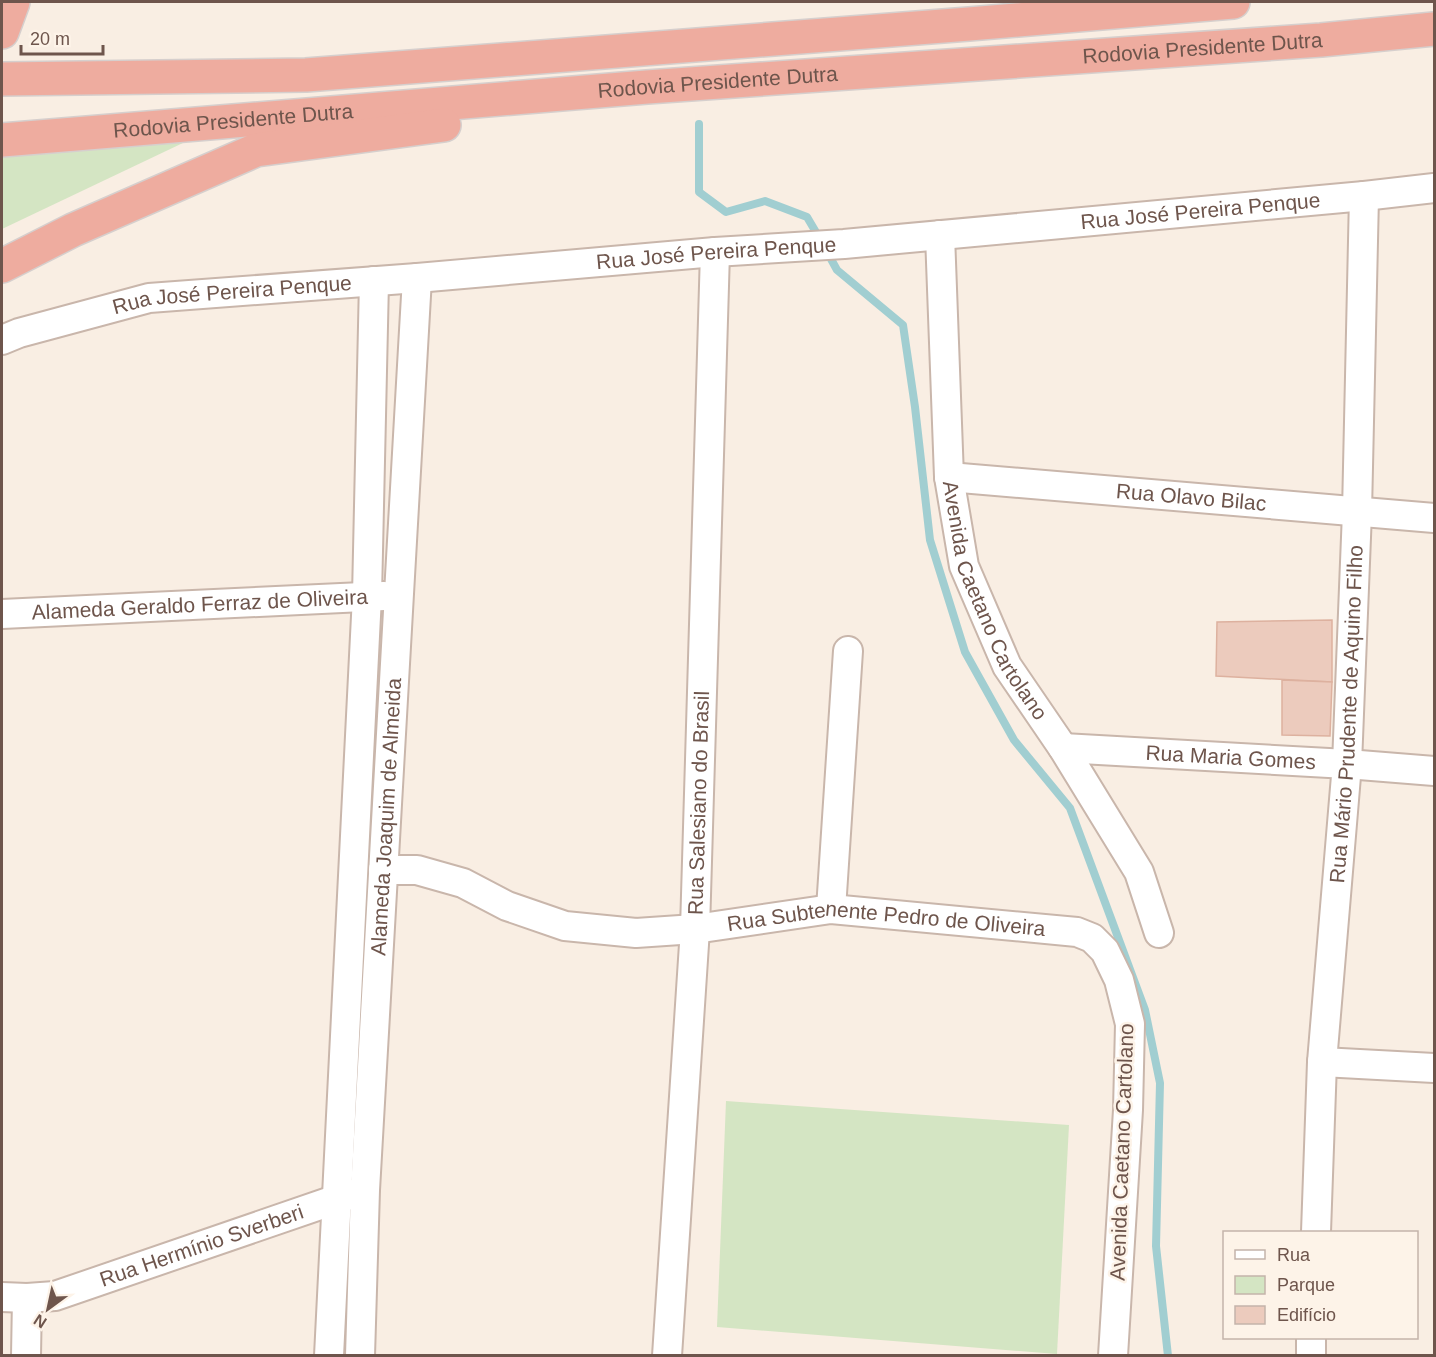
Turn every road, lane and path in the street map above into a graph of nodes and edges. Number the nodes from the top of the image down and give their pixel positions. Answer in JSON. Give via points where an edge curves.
{"nodes":[{"id":1,"x":13,"y":2,"type":"edge"},
{"id":2,"x":1042,"y":2,"type":"edge"},
{"id":3,"x":1233,"y":2,"type":"edge"},
{"id":4,"x":969,"y":24,"type":"junction"},
{"id":5,"x":1434,"y":29,"type":"edge"},
{"id":6,"x":2,"y":32,"type":"edge"},
{"id":7,"x":2,"y":79,"type":"edge"},
{"id":8,"x":647,"y":87,"type":"junction"},
{"id":9,"x":2,"y":140,"type":"edge"},
{"id":10,"x":1434,"y":188,"type":"edge"},
{"id":11,"x":1364,"y":195,"type":"junction"},
{"id":12,"x":940,"y":235,"type":"junction"},
{"id":13,"x":728,"y":251,"type":"junction"},
{"id":14,"x":2,"y":266,"type":"edge"},
{"id":15,"x":417,"y":278,"type":"junction"},
{"id":16,"x":374,"y":281,"type":"junction"},
{"id":17,"x":2,"y":340,"type":"edge"},
{"id":18,"x":949,"y":477,"type":"junction"},
{"id":19,"x":1357,"y":512,"type":"junction"},
{"id":20,"x":1434,"y":518,"type":"edge"},
{"id":21,"x":367,"y":596,"type":"junction"},
{"id":22,"x":398,"y":596,"type":"junction"},
{"id":23,"x":2,"y":614,"type":"edge"},
{"id":24,"x":848,"y":651,"type":"dead end"},
{"id":25,"x":1063,"y":748,"type":"junction"},
{"id":26,"x":1347,"y":764,"type":"junction"},
{"id":27,"x":1434,"y":771,"type":"edge"},
{"id":28,"x":383,"y":870,"type":"junction"},
{"id":29,"x":831,"y":909,"type":"junction"},
{"id":30,"x":695,"y":929,"type":"junction"},
{"id":31,"x":1077,"y":932,"type":"joint"},
{"id":32,"x":1159,"y":933,"type":"dead end"},
{"id":33,"x":1322,"y":1062,"type":"junction"},
{"id":34,"x":1434,"y":1068,"type":"edge"},
{"id":35,"x":365,"y":1190,"type":"junction"},
{"id":36,"x":336,"y":1198,"type":"junction"},
{"id":37,"x":1316,"y":1231,"type":"edge"},
{"id":38,"x":14,"y":1298,"type":"edge"},
{"id":39,"x":1311,"y":1339,"type":"edge"},
{"id":40,"x":26,"y":1356,"type":"edge"},
{"id":41,"x":329,"y":1356,"type":"edge"},
{"id":42,"x":360,"y":1356,"type":"edge"},
{"id":43,"x":667,"y":1356,"type":"edge"},
{"id":44,"x":1113,"y":1356,"type":"edge"},
{"id":45,"x":1311,"y":1356,"type":"edge"}],
"edges":[{"from":1,"to":6,"type":"highway"},
{"from":2,"to":4,"type":"highway"},
{"from":3,"to":4,"type":"highway","name":"Rodovia Presidente Dutra"},
{"from":4,"to":7,"type":"highway","name":"Rodovia Presidente Dutra","via":[[306,75]]},
{"from":5,"to":8,"type":"highway","name":"Rodovia Presidente Dutra"},
{"from":8,"to":9,"type":"highway","name":"Rodovia Presidente Dutra"},
{"from":8,"to":14,"type":"highway","via":[[456,123],[256,150],[73,230]]},
{"from":10,"to":11,"type":"street","name":"Rua José Pereira Penque"},
{"from":11,"to":12,"type":"street","name":"Rua José Pereira Penque"},
{"from":11,"to":19,"type":"street","name":"Rua Mário Prudente de Aquino Filho"},
{"from":12,"to":13,"type":"street","name":"Rua José Pereira Penque"},
{"from":12,"to":18,"type":"street","name":"Avenida Caetano Cartolano"},
{"from":13,"to":15,"type":"street","name":"Rua José Pereira Penque"},
{"from":13,"to":30,"type":"street","name":"Rua Salesiano do Brasil"},
{"from":15,"to":16,"type":"street","name":"Rua José Pereira Penque"},
{"from":15,"to":22,"type":"street","name":"Alameda Joaquim de Almeida"},
{"from":16,"to":17,"type":"street","name":"Rua José Pereira Penque","via":[[149,298]]},
{"from":16,"to":21,"type":"street","name":"Alameda Joaquim de Almeida"},
{"from":18,"to":19,"type":"street","name":"Rua Olavo Bilac"},
{"from":18,"to":25,"type":"street","name":"Avenida Caetano Cartolano","via":[[964,566],[1007,666]]},
{"from":19,"to":20,"type":"street","name":"Rua Olavo Bilac"},
{"from":19,"to":26,"type":"street","name":"Rua Mário Prudente de Aquino Filho"},
{"from":21,"to":22,"type":"street","name":"Alameda Geraldo Ferraz de Oliveira"},
{"from":21,"to":23,"type":"street","name":"Alameda Geraldo Ferraz de Oliveira"},
{"from":21,"to":36,"type":"street","name":"Alameda Joaquim de Almeida"},
{"from":22,"to":28,"type":"street","name":"Alameda Joaquim de Almeida"},
{"from":24,"to":29,"type":"street"},
{"from":25,"to":26,"type":"street","name":"Rua Maria Gomes"},
{"from":25,"to":32,"type":"street","name":"Avenida Caetano Cartolano","via":[[1139,872]]},
{"from":26,"to":27,"type":"street","name":"Rua Maria Gomes"},
{"from":26,"to":33,"type":"street","name":"Rua Mário Prudente de Aquino Filho"},
{"from":28,"to":30,"type":"street","name":"Rua Subtenente Pedro de Oliveira","via":[[417,870],[463,883],[507,906],[565,927],[636,933]]},
{"from":28,"to":35,"type":"street","name":"Alameda Joaquim de Almeida"},
{"from":29,"to":30,"type":"street","name":"Rua Subtenente Pedro de Oliveira"},
{"from":29,"to":31,"type":"street","name":"Rua Subtenente Pedro de Oliveira"},
{"from":30,"to":43,"type":"street","name":"Rua Salesiano do Brasil"},
{"from":31,"to":44,"type":"street","name":"Avenida Caetano Cartolano","via":[[1092,938],[1105,951],[1119,980],[1130,1024]]},
{"from":33,"to":34,"type":"street"},
{"from":33,"to":37,"type":"street","name":"Rua Mário Prudente de Aquino Filho"},
{"from":35,"to":36,"type":"street","name":"Rua Hermínio Sverberi"},
{"from":35,"to":42,"type":"street","name":"Alameda Joaquim de Almeida"},
{"from":36,"to":38,"type":"street","name":"Rua Hermínio Sverberi","via":[[55,1296]]},
{"from":36,"to":41,"type":"street","name":"Alameda Joaquim de Almeida"},
{"from":38,"to":40,"type":"street"},
{"from":39,"to":45,"type":"street"}]}
